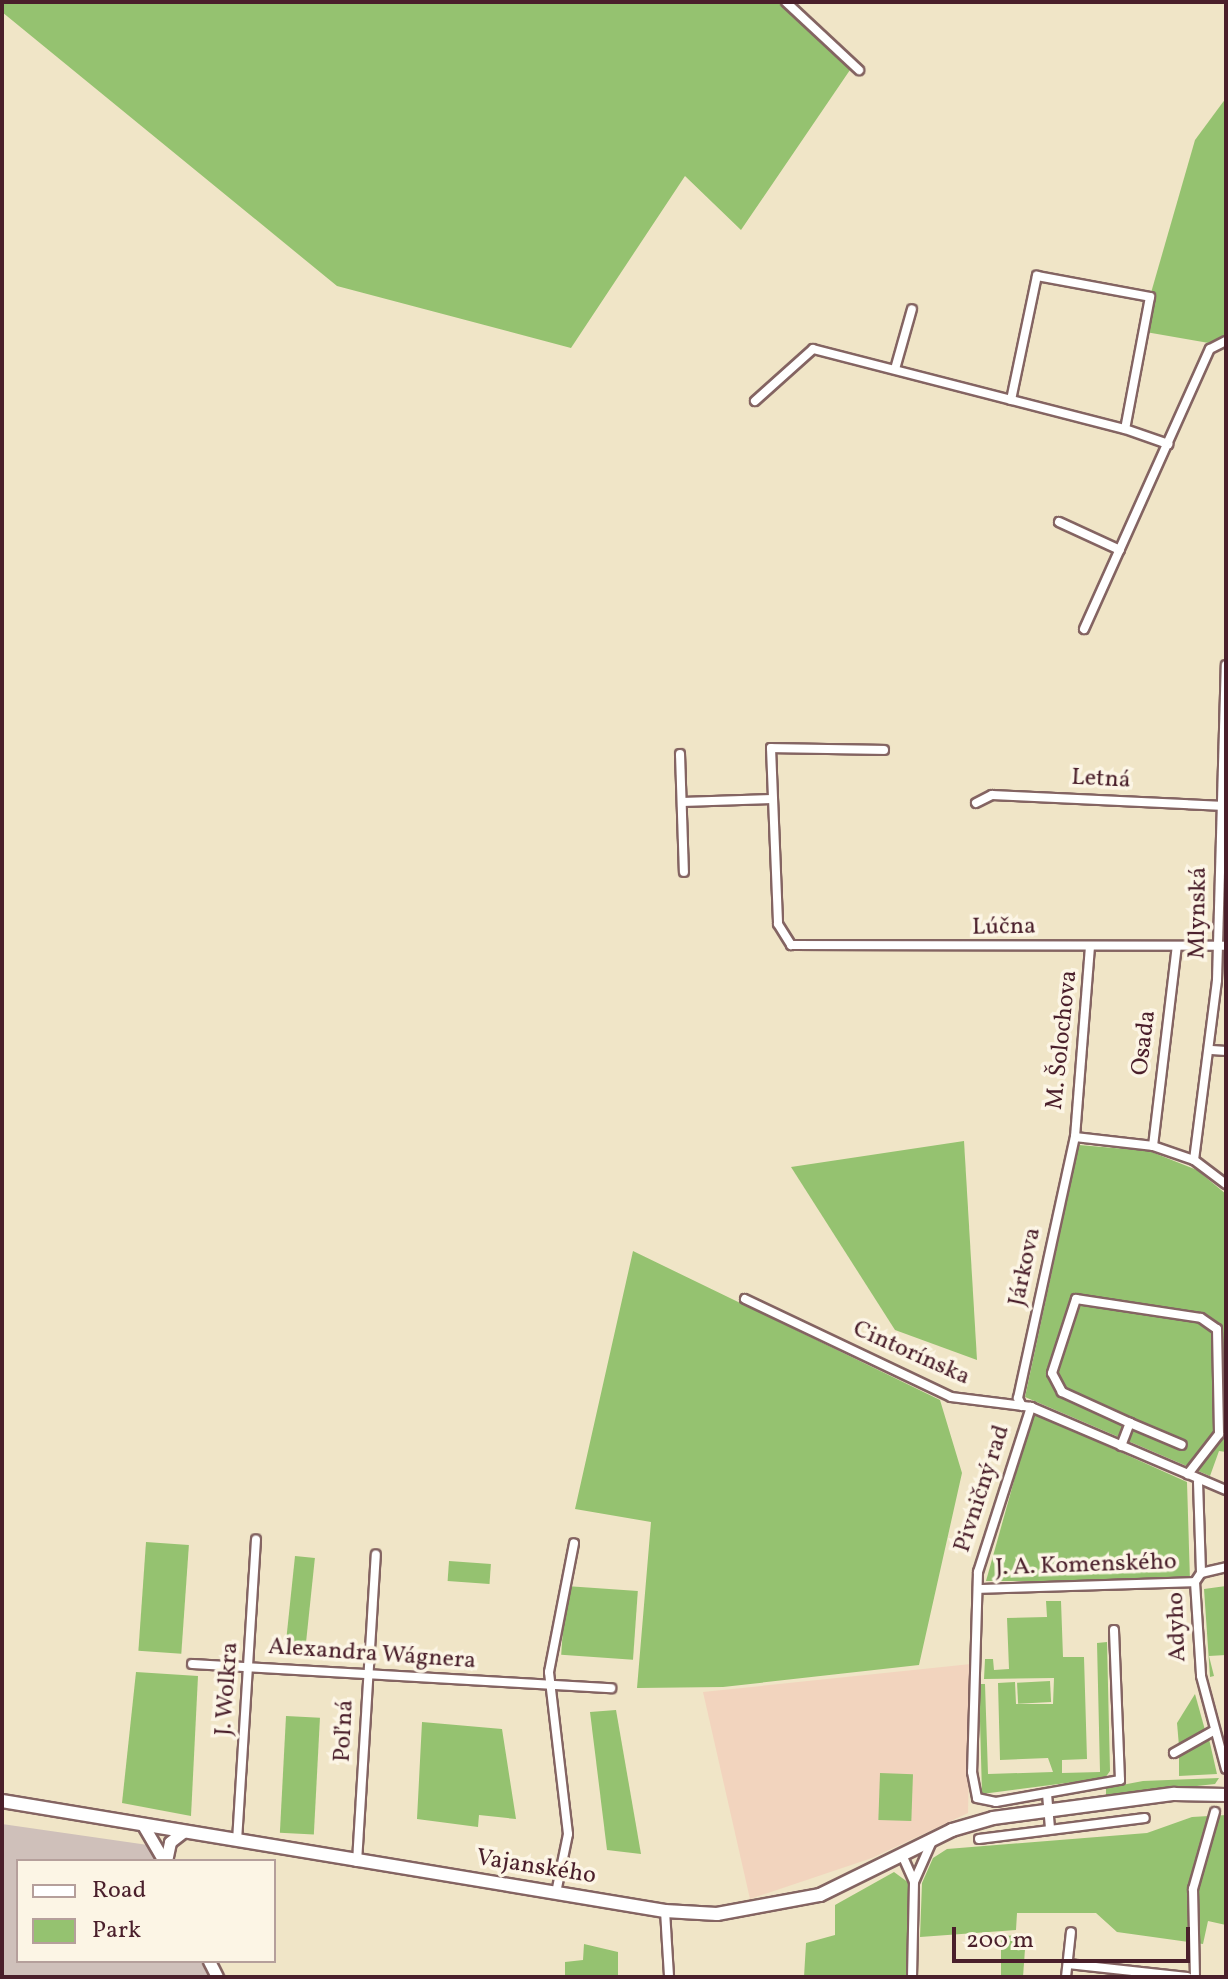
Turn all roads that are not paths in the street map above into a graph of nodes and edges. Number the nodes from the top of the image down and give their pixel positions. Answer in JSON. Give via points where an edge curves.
{"nodes":[{"id":1,"x":786,"y":2,"type":"edge"},
{"id":2,"x":859,"y":70,"type":"dead end"},
{"id":3,"x":912,"y":309,"type":"dead end"},
{"id":4,"x":1226,"y":341,"type":"edge"},
{"id":5,"x":895,"y":369,"type":"junction"},
{"id":6,"x":1011,"y":400,"type":"junction"},
{"id":7,"x":755,"y":401,"type":"dead end"},
{"id":8,"x":1125,"y":429,"type":"junction"},
{"id":9,"x":1168,"y":444,"type":"junction"},
{"id":10,"x":1059,"y":522,"type":"dead end"},
{"id":11,"x":1120,"y":550,"type":"junction"},
{"id":12,"x":1084,"y":629,"type":"dead end"},
{"id":13,"x":1226,"y":665,"type":"edge"},
{"id":14,"x":1225,"y":700,"type":"edge"},
{"id":15,"x":884,"y":750,"type":"dead end"},
{"id":16,"x":680,"y":754,"type":"dead end"},
{"id":17,"x":772,"y":799,"type":"junction"},
{"id":18,"x":682,"y":802,"type":"junction"},
{"id":19,"x":976,"y":803,"type":"dead end"},
{"id":20,"x":1224,"y":806,"type":"edge"},
{"id":21,"x":684,"y":872,"type":"dead end"},
{"id":22,"x":1177,"y":946,"type":"junction"},
{"id":23,"x":1222,"y":946,"type":"edge"},
{"id":24,"x":1090,"y":948,"type":"junction"},
{"id":25,"x":1212,"y":1050,"type":"junction"},
{"id":26,"x":1226,"y":1051,"type":"edge"},
{"id":27,"x":1075,"y":1137,"type":"junction"},
{"id":28,"x":1153,"y":1146,"type":"junction"},
{"id":29,"x":1194,"y":1160,"type":"junction"},
{"id":30,"x":1226,"y":1184,"type":"edge"},
{"id":31,"x":745,"y":1299,"type":"dead end"},
{"id":32,"x":1026,"y":1406,"type":"junction"},
{"id":33,"x":1130,"y":1423,"type":"junction"},
{"id":34,"x":1182,"y":1445,"type":"dead end"},
{"id":35,"x":1121,"y":1446,"type":"junction"},
{"id":36,"x":1188,"y":1474,"type":"junction"},
{"id":37,"x":1198,"y":1482,"type":"junction"},
{"id":38,"x":1226,"y":1490,"type":"edge"},
{"id":39,"x":256,"y":1540,"type":"dead end"},
{"id":40,"x":574,"y":1543,"type":"dead end"},
{"id":41,"x":376,"y":1555,"type":"dead end"},
{"id":42,"x":1226,"y":1567,"type":"edge"},
{"id":43,"x":1201,"y":1573,"type":"junction"},
{"id":44,"x":1195,"y":1582,"type":"junction"},
{"id":45,"x":978,"y":1589,"type":"junction"},
{"id":46,"x":1114,"y":1630,"type":"dead end"},
{"id":47,"x":192,"y":1664,"type":"dead end"},
{"id":48,"x":250,"y":1667,"type":"junction"},
{"id":49,"x":368,"y":1675,"type":"junction"},
{"id":50,"x":549,"y":1686,"type":"junction"},
{"id":51,"x":611,"y":1688,"type":"dead end"},
{"id":52,"x":1215,"y":1730,"type":"junction"},
{"id":53,"x":1174,"y":1753,"type":"dead end"},
{"id":54,"x":1226,"y":1769,"type":"edge"},
{"id":55,"x":1047,"y":1794,"type":"junction"},
{"id":56,"x":1226,"y":1795,"type":"edge"},
{"id":57,"x":2,"y":1801,"type":"edge"},
{"id":58,"x":1049,"y":1811,"type":"junction"},
{"id":59,"x":1215,"y":1812,"type":"dead end"},
{"id":60,"x":1145,"y":1818,"type":"dead end"},
{"id":61,"x":143,"y":1825,"type":"junction"},
{"id":62,"x":1050,"y":1829,"type":"junction"},
{"id":63,"x":183,"y":1832,"type":"junction"},
{"id":64,"x":979,"y":1839,"type":"dead end"},
{"id":65,"x":237,"y":1841,"type":"junction"},
{"id":66,"x":932,"y":1841,"type":"junction"},
{"id":67,"x":903,"y":1857,"type":"junction"},
{"id":68,"x":164,"y":1859,"type":"edge"},
{"id":69,"x":166,"y":1859,"type":"edge"},
{"id":70,"x":357,"y":1862,"type":"junction"},
{"id":71,"x":914,"y":1882,"type":"junction"},
{"id":72,"x":556,"y":1893,"type":"junction"},
{"id":73,"x":665,"y":1911,"type":"junction"},
{"id":74,"x":1071,"y":1932,"type":"dead end"},
{"id":75,"x":1068,"y":1964,"type":"junction"},
{"id":76,"x":669,"y":1977,"type":"edge"},
{"id":77,"x":912,"y":1977,"type":"edge"},
{"id":78,"x":1066,"y":1977,"type":"edge"},
{"id":79,"x":1187,"y":1977,"type":"edge"},
{"id":80,"x":1195,"y":1977,"type":"edge"}],
"edges":[{"from":1,"to":2,"type":"street"},
{"from":3,"to":5,"type":"street"},
{"from":4,"to":9,"type":"street","via":[[1210,349]]},
{"from":5,"to":6,"type":"street"},
{"from":5,"to":7,"type":"street","via":[[813,349]]},
{"from":6,"to":8,"type":"street"},
{"from":6,"to":8,"type":"street","via":[[1037,276],[1150,297]]},
{"from":8,"to":9,"type":"street"},
{"from":9,"to":11,"type":"street"},
{"from":10,"to":11,"type":"street"},
{"from":11,"to":12,"type":"street"},
{"from":13,"to":14,"type":"street","name":"Mlynská"},
{"from":14,"to":20,"type":"street","name":"Mlynská"},
{"from":15,"to":17,"type":"street","via":[[771,748]]},
{"from":16,"to":18,"type":"street"},
{"from":17,"to":18,"type":"street"},
{"from":17,"to":24,"type":"street","name":"Lúčna","via":[[778,924],[785,941],[810,949]]},
{"from":18,"to":21,"type":"street"},
{"from":19,"to":20,"type":"street","name":"Letná","via":[[992,795]]},
{"from":20,"to":23,"type":"street","name":"Mlynská"},
{"from":22,"to":23,"type":"street","name":"Lúčna"},
{"from":22,"to":24,"type":"street","name":"Lúčna"},
{"from":22,"to":28,"type":"street","name":"Osada"},
{"from":23,"to":25,"type":"street","name":"Mlynská"},
{"from":24,"to":27,"type":"street","name":"M. Šolochova"},
{"from":25,"to":26,"type":"street"},
{"from":25,"to":29,"type":"street","name":"Mlynská"},
{"from":27,"to":28,"type":"street"},
{"from":27,"to":32,"type":"street","name":"Járkova","via":[[1018,1398]]},
{"from":28,"to":29,"type":"street"},
{"from":29,"to":30,"type":"street"},
{"from":31,"to":32,"type":"street","name":"Cintorínska","via":[[951,1397]]},
{"from":32,"to":35,"type":"street","name":"Cintorínska"},
{"from":32,"to":45,"type":"street","name":"Pivničný rad","via":[[978,1572]]},
{"from":33,"to":34,"type":"street"},
{"from":33,"to":35,"type":"street"},
{"from":33,"to":36,"type":"street","via":[[1062,1392],[1052,1373],[1076,1299],[1201,1318],[1217,1329],[1219,1434]]},
{"from":35,"to":36,"type":"street","name":"Cintorínska"},
{"from":36,"to":37,"type":"street","name":"Cintorínska"},
{"from":37,"to":38,"type":"street"},
{"from":37,"to":43,"type":"street","name":"Adyho"},
{"from":39,"to":48,"type":"street","name":"J. Wolkra"},
{"from":40,"to":50,"type":"street"},
{"from":41,"to":49,"type":"street","name":"Poľná"},
{"from":42,"to":43,"type":"street","name":"J. A. Komenského"},
{"from":43,"to":44,"type":"street","name":"Adyho"},
{"from":44,"to":45,"type":"street","name":"J. A. Komenského"},
{"from":44,"to":52,"type":"street","name":"Adyho","via":[[1201,1676]]},
{"from":45,"to":55,"type":"street","name":"Pivničný rad","via":[[972,1772],[977,1798],[996,1802]]},
{"from":46,"to":55,"type":"street","via":[[1120,1780]]},
{"from":47,"to":48,"type":"street","name":"Alexandra Wágnera"},
{"from":48,"to":49,"type":"street","name":"Alexandra Wágnera"},
{"from":48,"to":65,"type":"street","name":"J. Wolkra"},
{"from":49,"to":50,"type":"street","name":"Alexandra Wágnera"},
{"from":49,"to":70,"type":"street","name":"Poľná"},
{"from":50,"to":51,"type":"street","name":"Alexandra Wágnera"},
{"from":50,"to":72,"type":"street","via":[[568,1834]]},
{"from":52,"to":53,"type":"street"},
{"from":52,"to":54,"type":"street","name":"Adyho"},
{"from":55,"to":58,"type":"street"},
{"from":56,"to":58,"type":"main road","name":"Vajanského","via":[[1174,1794]]},
{"from":57,"to":61,"type":"main road","name":"Vajanského"},
{"from":58,"to":62,"type":"street"},
{"from":58,"to":66,"type":"main road","name":"Vajanského","via":[[993,1818]]},
{"from":59,"to":80,"type":"street","via":[[1193,1889]]},
{"from":60,"to":62,"type":"street"},
{"from":61,"to":63,"type":"main road","name":"Vajanského"},
{"from":61,"to":68,"type":"street"},
{"from":62,"to":64,"type":"street"},
{"from":63,"to":65,"type":"main road","name":"Vajanského"},
{"from":63,"to":69,"type":"street","via":[[170,1842]]},
{"from":65,"to":70,"type":"main road","name":"Vajanského"},
{"from":66,"to":67,"type":"main road","name":"Vajanského"},
{"from":66,"to":71,"type":"street"},
{"from":67,"to":71,"type":"street"},
{"from":67,"to":73,"type":"main road","name":"Vajanského","via":[[803,1900],[717,1914]]},
{"from":70,"to":72,"type":"main road","name":"Vajanského"},
{"from":71,"to":77,"type":"street"},
{"from":72,"to":73,"type":"main road","name":"Vajanského"},
{"from":73,"to":76,"type":"street"},
{"from":74,"to":75,"type":"street"},
{"from":75,"to":78,"type":"street"},
{"from":75,"to":79,"type":"street"}]}
